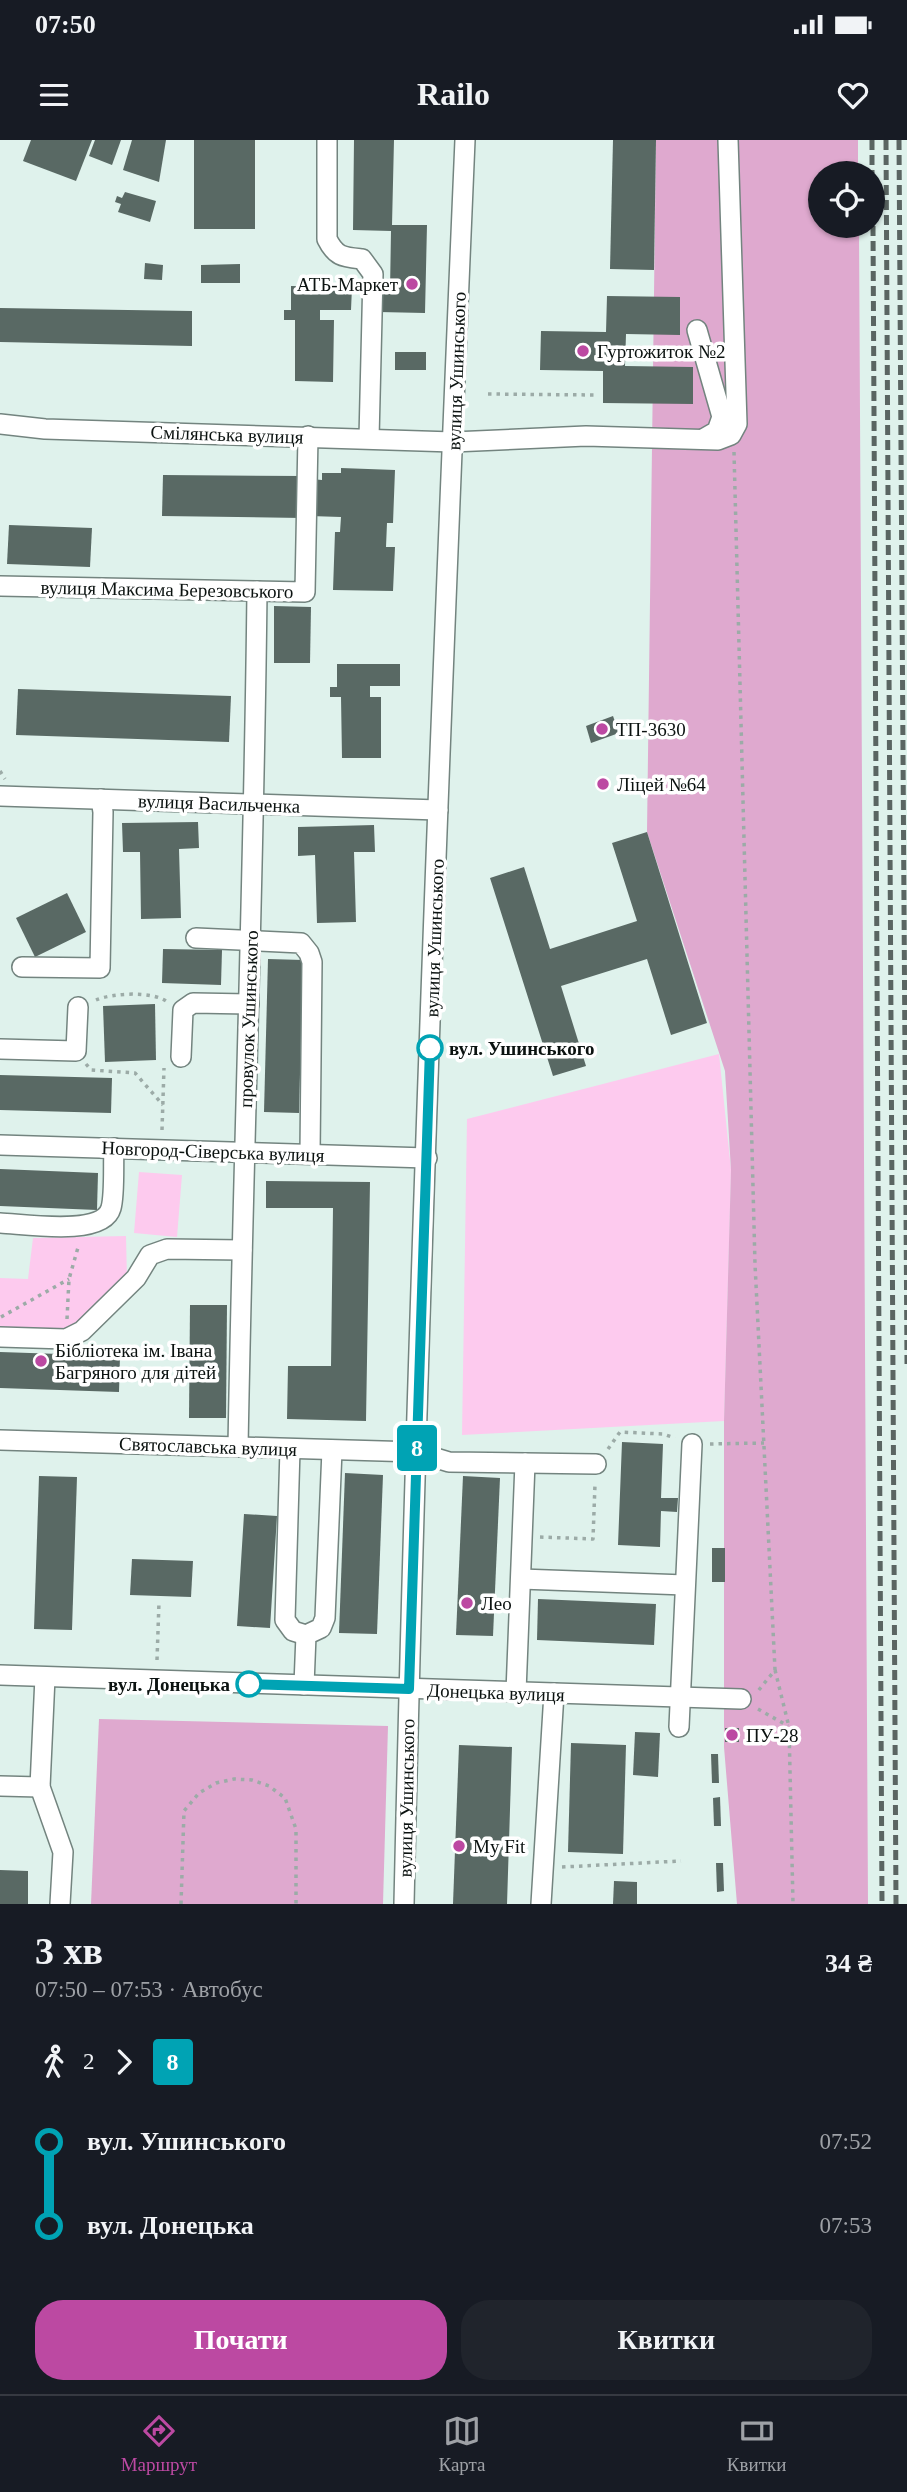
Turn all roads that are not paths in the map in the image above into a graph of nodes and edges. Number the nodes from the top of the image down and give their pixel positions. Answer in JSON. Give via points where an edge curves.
{"nodes":[{"id":1,"x":327,"y":140,"type":"edge"},
{"id":2,"x":465,"y":140,"type":"edge"},
{"id":3,"x":728,"y":140,"type":"edge"},
{"id":4,"x":697,"y":330,"type":"dead end"},
{"id":5,"x":0,"y":424,"type":"edge"},
{"id":6,"x":308,"y":436,"type":"junction"},
{"id":7,"x":369,"y":438,"type":"junction"},
{"id":8,"x":703,"y":439,"type":"junction"},
{"id":9,"x":453,"y":442,"type":"junction"},
{"id":10,"x":0,"y":586,"type":"edge"},
{"id":11,"x":257,"y":591,"type":"junction"},
{"id":12,"x":0,"y":796,"type":"edge"},
{"id":13,"x":102,"y":799,"type":"junction"},
{"id":14,"x":255,"y":804,"type":"junction"},
{"id":15,"x":438,"y":810,"type":"junction"},
{"id":16,"x":196,"y":938,"type":"dead end"},
{"id":17,"x":251,"y":940,"type":"junction"},
{"id":18,"x":22,"y":967,"type":"dead end"},
{"id":19,"x":249,"y":1004,"type":"junction"},
{"id":20,"x":78,"y":1007,"type":"road end"},
{"id":21,"x":0,"y":1049,"type":"edge"},
{"id":22,"x":181,"y":1057,"type":"road end"},
{"id":23,"x":0,"y":1145,"type":"edge"},
{"id":24,"x":114,"y":1148,"type":"junction"},
{"id":25,"x":243,"y":1152,"type":"junction"},
{"id":26,"x":310,"y":1154,"type":"junction"},
{"id":27,"x":426,"y":1158,"type":"junction"},
{"id":28,"x":0,"y":1223,"type":"edge"},
{"id":29,"x":242,"y":1250,"type":"junction"},
{"id":30,"x":0,"y":1338,"type":"edge"},
{"id":31,"x":0,"y":1440,"type":"edge"},
{"id":32,"x":692,"y":1444,"type":"road end"},
{"id":33,"x":238,"y":1447,"type":"junction"},
{"id":34,"x":290,"y":1449,"type":"junction"},
{"id":35,"x":332,"y":1450,"type":"junction"},
{"id":36,"x":416,"y":1452,"type":"junction"},
{"id":37,"x":525,"y":1463,"type":"junction"},
{"id":38,"x":596,"y":1464,"type":"road end"},
{"id":39,"x":521,"y":1579,"type":"junction"},
{"id":40,"x":685,"y":1585,"type":"junction"},
{"id":41,"x":306,"y":1635,"type":"junction"},
{"id":42,"x":0,"y":1675,"type":"edge"},
{"id":43,"x":45,"y":1677,"type":"junction"},
{"id":44,"x":304,"y":1685,"type":"junction"},
{"id":45,"x":409,"y":1689,"type":"junction"},
{"id":46,"x":516,"y":1692,"type":"junction"},
{"id":47,"x":554,"y":1693,"type":"junction"},
{"id":48,"x":679,"y":1697,"type":"junction"},
{"id":49,"x":741,"y":1699,"type":"road end"},
{"id":50,"x":679,"y":1727,"type":"dead end"},
{"id":51,"x":0,"y":1786,"type":"edge"},
{"id":52,"x":40,"y":1787,"type":"junction"},
{"id":53,"x":60,"y":1904,"type":"edge"},
{"id":54,"x":404,"y":1904,"type":"edge"},
{"id":55,"x":541,"y":1904,"type":"edge"}],
"edges":[{"from":1,"to":7,"type":"street","via":[[327,239],[334,252],[362,260],[373,274]]},
{"from":2,"to":9,"type":"street","name":"вулиця Ушинського"},
{"from":3,"to":8,"type":"street","name":"Смілянська вулиця","via":[[737,424],[731,435]]},
{"from":4,"to":8,"type":"street","via":[[722,417],[717,430]]},
{"from":5,"to":6,"type":"street","name":"Смілянська вулиця"},
{"from":6,"to":7,"type":"street","name":"Смілянська вулиця"},
{"from":6,"to":11,"type":"street","name":"вулиця Максима Березовського","via":[[305,592]]},
{"from":7,"to":9,"type":"street","name":"Смілянська вулиця"},
{"from":8,"to":9,"type":"street","name":"Смілянська вулиця","via":[[586,436]]},
{"from":9,"to":15,"type":"street","name":"вулиця Ушинського"},
{"from":10,"to":11,"type":"street","name":"вулиця Максима Березовського"},
{"from":11,"to":14,"type":"street","name":"провулок Ушинського"},
{"from":12,"to":13,"type":"street","name":"вулиця Васильченка"},
{"from":13,"to":14,"type":"street","name":"вулиця Васильченка"},
{"from":13,"to":18,"type":"street","via":[[100,968]]},
{"from":14,"to":15,"type":"street","name":"вулиця Васильченка"},
{"from":14,"to":17,"type":"street","name":"провулок Ушинського"},
{"from":15,"to":27,"type":"street","name":"вулиця Ушинського"},
{"from":16,"to":17,"type":"street"},
{"from":17,"to":19,"type":"street","name":"провулок Ушинського"},
{"from":17,"to":26,"type":"street","via":[[301,943],[312,962]]},
{"from":19,"to":22,"type":"street","via":[[193,1003],[183,1010]]},
{"from":19,"to":25,"type":"street","name":"провулок Ушинського"},
{"from":20,"to":21,"type":"street","via":[[76,1051]]},
{"from":23,"to":24,"type":"street","name":"Новгород-Сіверська вулиця"},
{"from":24,"to":25,"type":"street","name":"Новгород-Сіверська вулиця"},
{"from":24,"to":28,"type":"street","via":[[111,1209],[102,1221],[84,1227]]},
{"from":25,"to":26,"type":"street","name":"Новгород-Сіверська вулиця"},
{"from":25,"to":29,"type":"street","name":"провулок Ушинського"},
{"from":26,"to":27,"type":"street","name":"Новгород-Сіверська вулиця"},
{"from":27,"to":36,"type":"street","name":"вулиця Ушинського"},
{"from":29,"to":30,"type":"street","via":[[167,1250],[150,1255],[136,1278],[82,1331],[66,1339]]},
{"from":29,"to":33,"type":"street","name":"провулок Ушинського"},
{"from":31,"to":33,"type":"street","name":"Святославська вулиця"},
{"from":32,"to":40,"type":"street"},
{"from":33,"to":34,"type":"street","name":"Святославська вулиця"},
{"from":34,"to":35,"type":"street","name":"Святославська вулиця"},
{"from":34,"to":41,"type":"street","via":[[285,1620],[293,1632]]},
{"from":35,"to":36,"type":"street","name":"Святославська вулиця"},
{"from":35,"to":41,"type":"street","via":[[325,1618],[321,1628]]},
{"from":36,"to":37,"type":"street","name":"Святославська вулиця","via":[[449,1462]]},
{"from":36,"to":45,"type":"street","name":"вулиця Ушинського"},
{"from":37,"to":38,"type":"street","name":"Святославська вулиця"},
{"from":37,"to":39,"type":"street"},
{"from":39,"to":40,"type":"street"},
{"from":39,"to":46,"type":"street"},
{"from":40,"to":48,"type":"street"},
{"from":41,"to":44,"type":"street"},
{"from":42,"to":43,"type":"street","name":"Донецька вулиця"},
{"from":43,"to":44,"type":"street","name":"Донецька вулиця"},
{"from":43,"to":52,"type":"street"},
{"from":44,"to":45,"type":"street","name":"Донецька вулиця"},
{"from":45,"to":46,"type":"street","name":"Донецька вулиця"},
{"from":45,"to":54,"type":"street","name":"вулиця Ушинського"},
{"from":46,"to":47,"type":"street","name":"Донецька вулиця"},
{"from":47,"to":48,"type":"street","name":"Донецька вулиця"},
{"from":47,"to":55,"type":"street"},
{"from":48,"to":49,"type":"street","name":"Донецька вулиця"},
{"from":48,"to":50,"type":"street"},
{"from":51,"to":52,"type":"street"},
{"from":52,"to":53,"type":"street","via":[[62,1852]]}]}
